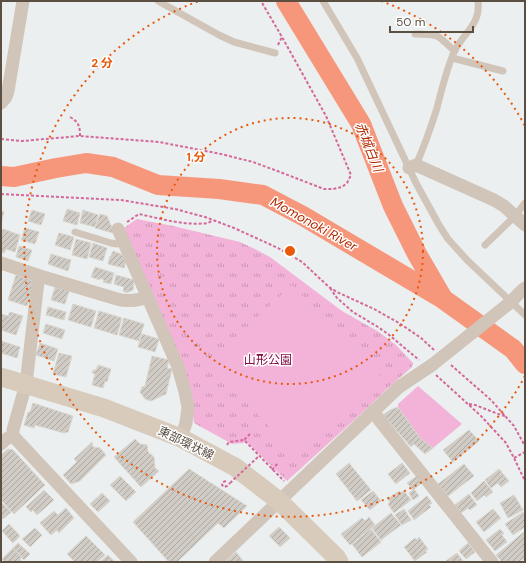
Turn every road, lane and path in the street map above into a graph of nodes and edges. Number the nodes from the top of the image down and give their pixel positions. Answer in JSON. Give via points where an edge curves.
{"nodes":[{"id":1,"x":23,"y":1,"type":"edge"},
{"id":2,"x":158,"y":1,"type":"edge"},
{"id":3,"x":261,"y":1,"type":"edge"},
{"id":4,"x":323,"y":1,"type":"edge"},
{"id":5,"x":478,"y":1,"type":"edge"},
{"id":6,"x":415,"y":34,"type":"dead end"},
{"id":7,"x":275,"y":53,"type":"dead end"},
{"id":8,"x":454,"y":54,"type":"junction"},
{"id":9,"x":503,"y":71,"type":"dead end"},
{"id":10,"x":1,"y":103,"type":"edge"},
{"id":11,"x":70,"y":117,"type":"dead end"},
{"id":12,"x":80,"y":136,"type":"junction"},
{"id":13,"x":1,"y":139,"type":"edge"},
{"id":14,"x":413,"y":167,"type":"junction"},
{"id":15,"x":1,"y":194,"type":"edge"},
{"id":16,"x":525,"y":203,"type":"edge"},
{"id":17,"x":515,"y":216,"type":"junction"},
{"id":18,"x":212,"y":220,"type":"junction"},
{"id":19,"x":525,"y":225,"type":"edge"},
{"id":20,"x":118,"y":229,"type":"joint"},
{"id":21,"x":75,"y":232,"type":"dead end"},
{"id":22,"x":124,"y":242,"type":"junction"},
{"id":23,"x":485,"y":245,"type":"dead end"},
{"id":24,"x":1,"y":263,"type":"edge"},
{"id":25,"x":40,"y":276,"type":"junction"},
{"id":26,"x":329,"y":287,"type":"junction"},
{"id":27,"x":525,"y":288,"type":"edge"},
{"id":28,"x":148,"y":297,"type":"junction"},
{"id":29,"x":510,"y":303,"type":"junction"},
{"id":30,"x":525,"y":315,"type":"edge"},
{"id":31,"x":433,"y":362,"type":"junction"},
{"id":32,"x":450,"y":364,"type":"dead end"},
{"id":33,"x":1,"y":377,"type":"edge"},
{"id":34,"x":26,"y":384,"type":"junction"},
{"id":35,"x":468,"y":404,"type":"junction"},
{"id":36,"x":373,"y":411,"type":"junction"},
{"id":37,"x":505,"y":416,"type":"junction"},
{"id":38,"x":250,"y":434,"type":"dead end"},
{"id":39,"x":13,"y":435,"type":"junction"},
{"id":40,"x":181,"y":438,"type":"junction"},
{"id":41,"x":244,"y":440,"type":"junction"},
{"id":42,"x":1,"y":444,"type":"edge"},
{"id":43,"x":525,"y":446,"type":"edge"},
{"id":44,"x":226,"y":447,"type":"dead end"},
{"id":45,"x":525,"y":452,"type":"edge"},
{"id":46,"x":259,"y":456,"type":"junction"},
{"id":47,"x":514,"y":458,"type":"junction"},
{"id":48,"x":278,"y":463,"type":"dead end"},
{"id":49,"x":272,"y":470,"type":"junction"},
{"id":50,"x":525,"y":481,"type":"edge"},
{"id":51,"x":226,"y":482,"type":"dead end"},
{"id":52,"x":283,"y":493,"type":"junction"},
{"id":53,"x":131,"y":562,"type":"edge"},
{"id":54,"x":215,"y":562,"type":"edge"},
{"id":55,"x":339,"y":562,"type":"edge"},
{"id":56,"x":492,"y":562,"type":"edge"}],
"edges":[{"from":1,"to":10,"type":"street","via":[[8,91]]},
{"from":2,"to":7,"type":"lane","via":[[234,42]]},
{"from":3,"to":12,"type":"path","via":[[326,116],[351,175],[342,187],[324,189],[253,162],[221,154],[159,142]]},
{"from":4,"to":14,"type":"lane","via":[[357,58]]},
{"from":5,"to":8,"type":"lane","via":[[476,20]]},
{"from":6,"to":8,"type":"lane","via":[[439,37]]},
{"from":8,"to":9,"type":"lane","via":[[456,59]]},
{"from":8,"to":14,"type":"lane"},
{"from":11,"to":12,"type":"path","via":[[79,125]]},
{"from":12,"to":13,"type":"path","via":[[22,141]]},
{"from":14,"to":17,"type":"street","via":[[494,200]]},
{"from":14,"to":29,"type":"lane","via":[[429,208],[448,239]]},
{"from":15,"to":18,"type":"path","via":[[121,200],[175,209]]},
{"from":16,"to":17,"type":"lane"},
{"from":17,"to":19,"type":"street"},
{"from":17,"to":23,"type":"lane"},
{"from":18,"to":20,"type":"path","via":[[208,223],[195,224],[139,214]]},
{"from":18,"to":26,"type":"path","via":[[296,258]]},
{"from":20,"to":22,"type":"street"},
{"from":21,"to":22,"type":"lane","via":[[111,243]]},
{"from":22,"to":28,"type":"street"},
{"from":24,"to":25,"type":"street"},
{"from":25,"to":28,"type":"street","via":[[122,300]]},
{"from":25,"to":34,"type":"street"},
{"from":26,"to":31,"type":"path","via":[[353,312]]},
{"from":26,"to":31,"type":"path","via":[[374,309],[421,338]]},
{"from":27,"to":29,"type":"street"},
{"from":28,"to":40,"type":"street","via":[[178,367],[185,392],[188,417]]},
{"from":29,"to":30,"type":"lane"},
{"from":29,"to":31,"type":"street","bridge":true},
{"from":31,"to":35,"type":"path"},
{"from":31,"to":36,"type":"street","via":[[399,387]]},
{"from":32,"to":37,"type":"path","via":[[491,400]]},
{"from":33,"to":34,"type":"street","name":"東部環状線"},
{"from":34,"to":39,"type":"street"},
{"from":34,"to":40,"type":"street","name":"東部環状線","via":[[104,408]]},
{"from":35,"to":37,"type":"path"},
{"from":35,"to":47,"type":"path","via":[[506,443]]},
{"from":36,"to":52,"type":"street"},
{"from":36,"to":56,"type":"street"},
{"from":37,"to":43,"type":"path"},
{"from":38,"to":41,"type":"path"},
{"from":39,"to":42,"type":"street"},
{"from":39,"to":53,"type":"street"},
{"from":40,"to":52,"type":"street","name":"東部環状線"},
{"from":41,"to":44,"type":"path","via":[[229,442]]},
{"from":41,"to":46,"type":"path"},
{"from":45,"to":47,"type":"path"},
{"from":46,"to":49,"type":"path"},
{"from":46,"to":51,"type":"path","bridge":true,"via":[[224,487],[222,483]]},
{"from":47,"to":50,"type":"path"},
{"from":48,"to":49,"type":"path"},
{"from":49,"to":52,"type":"path"},
{"from":52,"to":54,"type":"street"},
{"from":52,"to":55,"type":"street","name":"東部環状線"}]}
